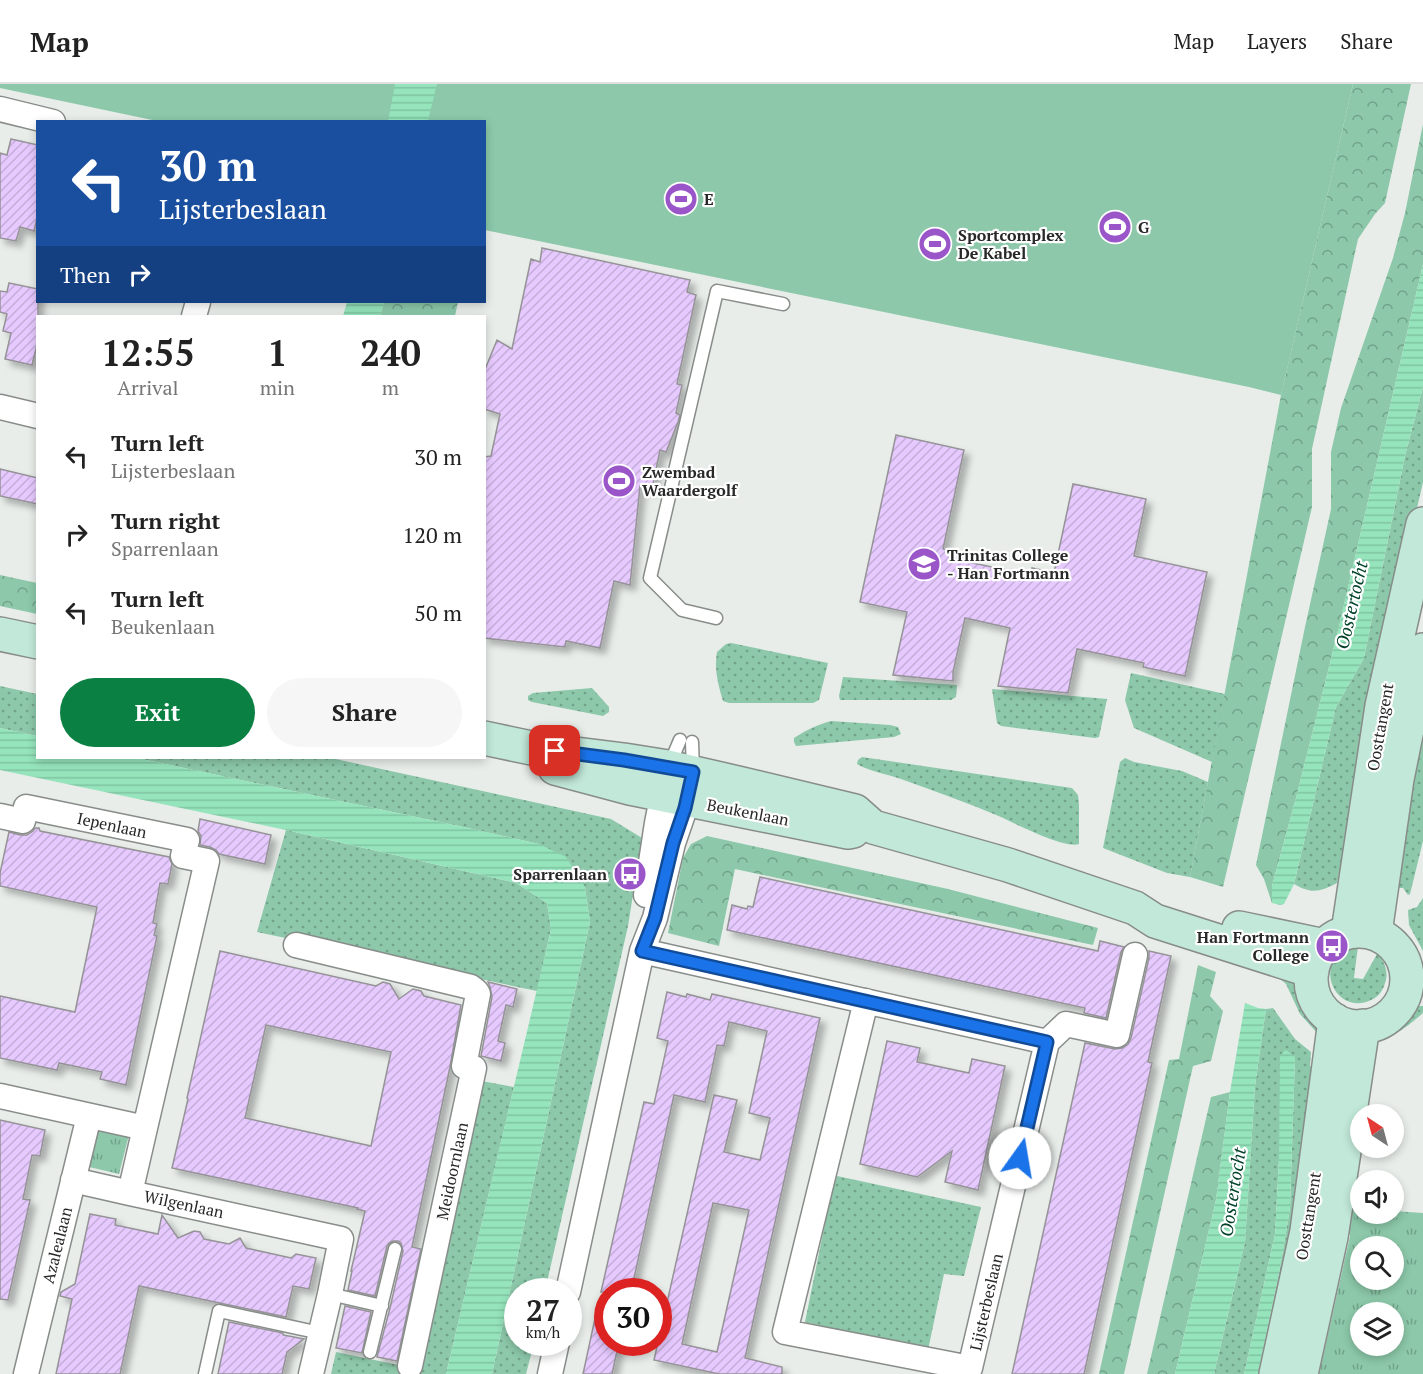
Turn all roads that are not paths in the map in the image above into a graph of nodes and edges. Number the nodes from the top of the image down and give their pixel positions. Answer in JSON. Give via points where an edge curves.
{"nodes":[{"id":1,"x":0,"y":109,"type":"edge"},
{"id":2,"x":45,"y":120,"type":"edge"},
{"id":3,"x":783,"y":304,"type":"dead end"},
{"id":4,"x":0,"y":407,"type":"edge"},
{"id":5,"x":36,"y":416,"type":"edge"},
{"id":6,"x":1423,"y":524,"type":"edge"},
{"id":7,"x":716,"y":618,"type":"dead end"},
{"id":8,"x":0,"y":634,"type":"edge"},
{"id":9,"x":36,"y":642,"type":"edge"},
{"id":10,"x":0,"y":648,"type":"edge"},
{"id":11,"x":1423,"y":650,"type":"edge"},
{"id":12,"x":36,"y":656,"type":"edge"},
{"id":13,"x":486,"y":738,"type":"edge"},
{"id":14,"x":486,"y":752,"type":"edge"},
{"id":15,"x":681,"y":769,"type":"junction"},
{"id":16,"x":0,"y":816,"type":"edge"},
{"id":17,"x":296,"y":945,"type":"dead end"},
{"id":18,"x":1340,"y":945,"type":"junction"},
{"id":19,"x":642,"y":951,"type":"junction"},
{"id":20,"x":1135,"y":955,"type":"dead end"},
{"id":21,"x":1414,"y":984,"type":"edge"},
{"id":22,"x":866,"y":1001,"type":"junction"},
{"id":23,"x":1349,"y":1023,"type":"junction"},
{"id":24,"x":1047,"y":1042,"type":"junction"},
{"id":25,"x":0,"y":1096,"type":"edge"},
{"id":26,"x":89,"y":1116,"type":"junction"},
{"id":27,"x":145,"y":1128,"type":"junction"},
{"id":28,"x":73,"y":1180,"type":"junction"},
{"id":29,"x":130,"y":1193,"type":"junction"},
{"id":30,"x":395,"y":1249,"type":"dead end"},
{"id":31,"x":571,"y":1278,"type":"edge"},
{"id":32,"x":330,"y":1294,"type":"junction"},
{"id":33,"x":382,"y":1306,"type":"junction"},
{"id":34,"x":320,"y":1333,"type":"junction"},
{"id":35,"x":370,"y":1352,"type":"dead end"},
{"id":36,"x":554,"y":1356,"type":"edge"},
{"id":37,"x":410,"y":1366,"type":"dead end"},
{"id":38,"x":26,"y":1374,"type":"edge"},
{"id":39,"x":205,"y":1374,"type":"edge"},
{"id":40,"x":311,"y":1374,"type":"edge"},
{"id":41,"x":550,"y":1374,"type":"edge"},
{"id":42,"x":1276,"y":1374,"type":"edge"},
{"id":43,"x":1301,"y":1374,"type":"edge"}],
"edges":[{"from":1,"to":2,"type":"street"},
{"from":3,"to":7,"type":"lane","via":[[717,291],[650,578],[682,609]]},
{"from":4,"to":5,"type":"street"},
{"from":6,"to":18,"type":"main road","name":"Oosttangent","via":[[1382,706]]},
{"from":8,"to":9,"type":"main road"},
{"from":10,"to":12,"type":"main road"},
{"from":11,"to":18,"type":"main road","name":"Oosttangent","via":[[1396,778]]},
{"from":13,"to":15,"type":"main road","name":"Beukenlaan"},
{"from":14,"to":15,"type":"main road","name":"Beukenlaan","via":[[630,789]]},
{"from":15,"to":18,"type":"main road","name":"Beukenlaan","via":[[855,811],[873,827],[1008,865],[1135,908],[1161,907],[1232,927],[1270,946]]},
{"from":15,"to":19,"type":"street","via":[[644,909]]},
{"from":16,"to":27,"type":"street","name":"Iepenlaan","via":[[23,821],[26,807],[186,840],[183,856],[207,861]]},
{"from":17,"to":37,"type":"street","name":"Meidoornlaan","via":[[471,987],[478,998],[464,1066],[474,1068]]},
{"from":18,"to":21,"type":"main road","via":[[1389,940],[1400,952]]},
{"from":18,"to":23,"type":"main road","via":[[1312,987],[1324,1011]]},
{"from":19,"to":22,"type":"street"},
{"from":19,"to":31,"type":"street"},
{"from":20,"to":24,"type":"street","via":[[1118,1035],[1066,1024]]},
{"from":21,"to":23,"type":"main road","via":[[1388,1017],[1376,1024]]},
{"from":22,"to":24,"type":"street"},
{"from":22,"to":24,"type":"street","name":"Lijsterbeslaan","via":[[785,1332],[970,1368]]},
{"from":23,"to":42,"type":"main road","name":"Oosttangent"},
{"from":23,"to":43,"type":"main road","name":"Oosttangent","via":[[1331,1237]]},
{"from":25,"to":26,"type":"street"},
{"from":26,"to":27,"type":"street"},
{"from":26,"to":28,"type":"street","name":"Azalealaan"},
{"from":27,"to":29,"type":"street","name":"Wilgenlaan"},
{"from":28,"to":29,"type":"street"},
{"from":28,"to":38,"type":"street","name":"Azalealaan"},
{"from":29,"to":32,"type":"street","name":"Wilgenlaan","via":[[341,1239]]},
{"from":30,"to":33,"type":"lane"},
{"from":32,"to":33,"type":"lane"},
{"from":32,"to":34,"type":"street"},
{"from":33,"to":35,"type":"lane"},
{"from":34,"to":39,"type":"lane","via":[[219,1311]]},
{"from":34,"to":40,"type":"street"},
{"from":36,"to":41,"type":"street"}]}
